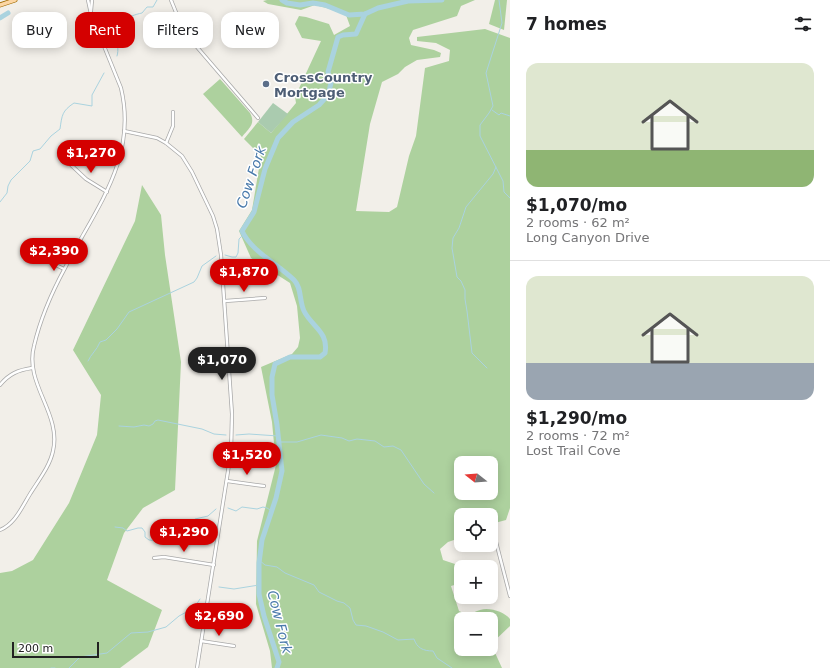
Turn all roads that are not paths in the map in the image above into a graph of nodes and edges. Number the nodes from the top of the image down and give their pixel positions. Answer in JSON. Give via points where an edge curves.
{"nodes":[{"id":1,"x":15,"y":0,"type":"edge"},
{"id":2,"x":88,"y":0,"type":"edge"},
{"id":3,"x":92,"y":0,"type":"edge"},
{"id":4,"x":171,"y":0,"type":"edge"},
{"id":5,"x":0,"y":5,"type":"edge"},
{"id":6,"x":91,"y":12,"type":"edge"},
{"id":7,"x":91,"y":12,"type":"edge"},
{"id":8,"x":105,"y":48,"type":"edge"},
{"id":9,"x":173,"y":112,"type":"dead end"},
{"id":10,"x":258,"y":118,"type":"dead end"},
{"id":11,"x":124,"y":131,"type":"junction"},
{"id":12,"x":166,"y":143,"type":"junction"},
{"id":13,"x":70,"y":164,"type":"dead end"},
{"id":14,"x":106,"y":192,"type":"junction"},
{"id":15,"x":23,"y":249,"type":"dead end"},
{"id":16,"x":64,"y":269,"type":"junction"},
{"id":17,"x":264,"y":298,"type":"dead end"},
{"id":18,"x":225,"y":301,"type":"junction"},
{"id":19,"x":32,"y":368,"type":"junction"},
{"id":20,"x":0,"y":385,"type":"edge"},
{"id":21,"x":227,"y":481,"type":"junction"},
{"id":22,"x":264,"y":486,"type":"dead end"},
{"id":23,"x":0,"y":530,"type":"edge"},
{"id":24,"x":498,"y":550,"type":"edge"},
{"id":25,"x":154,"y":558,"type":"dead end"},
{"id":26,"x":214,"y":565,"type":"junction"},
{"id":27,"x":510,"y":596,"type":"edge"},
{"id":28,"x":201,"y":641,"type":"junction"},
{"id":29,"x":234,"y":646,"type":"dead end"},
{"id":30,"x":197,"y":668,"type":"edge"}],
"edges":[{"from":1,"to":5,"type":"main road"},
{"from":2,"to":6,"type":"street"},
{"from":3,"to":7,"type":"street"},
{"from":4,"to":10,"type":"street","via":[[184,32]]},
{"from":8,"to":11,"type":"street","via":[[121,88]]},
{"from":9,"to":12,"type":"street","via":[[173,126]]},
{"from":11,"to":12,"type":"street"},
{"from":11,"to":14,"type":"street","via":[[119,163]]},
{"from":12,"to":18,"type":"street","via":[[182,156],[213,216],[219,240]]},
{"from":13,"to":14,"type":"street","via":[[86,179]]},
{"from":14,"to":16,"type":"street"},
{"from":15,"to":16,"type":"street"},
{"from":16,"to":19,"type":"street","via":[[38,332],[33,348]]},
{"from":17,"to":18,"type":"street"},
{"from":18,"to":21,"type":"street","via":[[232,427]]},
{"from":19,"to":20,"type":"street","via":[[15,372]]},
{"from":19,"to":23,"type":"street","via":[[54,430],[53,452],[50,462],[17,515]]},
{"from":21,"to":22,"type":"street"},
{"from":21,"to":26,"type":"street"},
{"from":24,"to":27,"type":"street"},
{"from":25,"to":26,"type":"street","via":[[164,557]]},
{"from":26,"to":28,"type":"street"},
{"from":28,"to":29,"type":"street"},
{"from":28,"to":30,"type":"street"}]}
